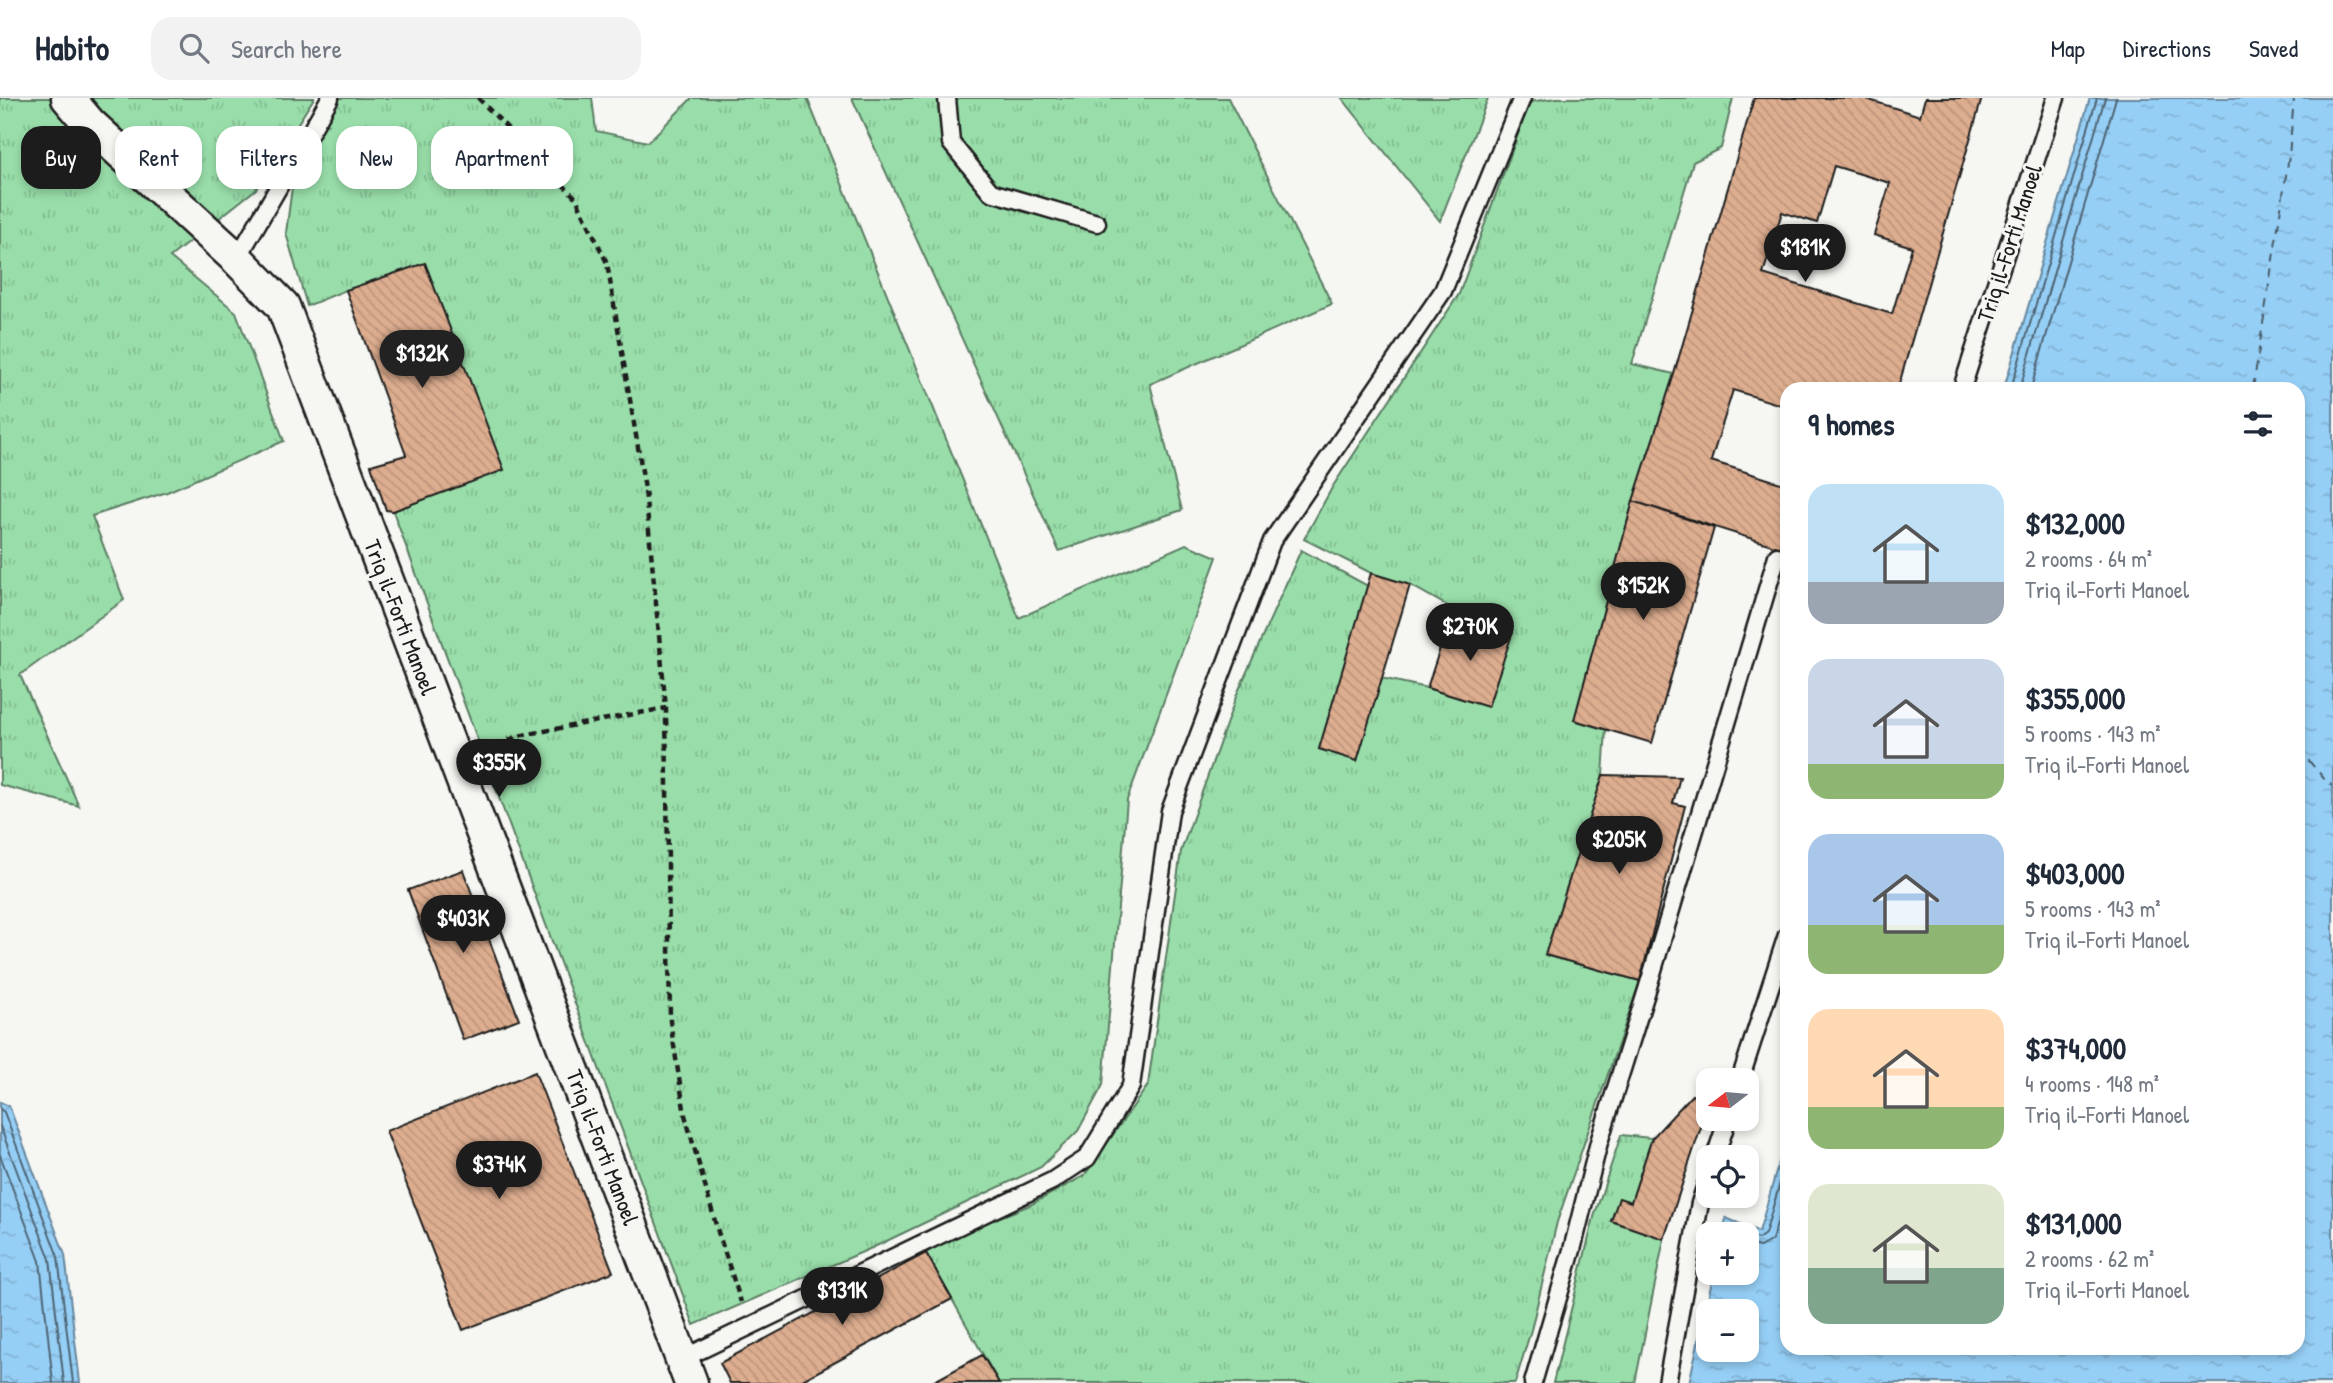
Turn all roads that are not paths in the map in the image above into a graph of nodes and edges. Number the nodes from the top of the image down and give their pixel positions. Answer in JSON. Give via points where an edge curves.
{"nodes":[{"id":1,"x":68,"y":98,"type":"edge"},
{"id":2,"x":330,"y":98,"type":"edge"},
{"id":3,"x":947,"y":98,"type":"edge"},
{"id":4,"x":1522,"y":98,"type":"edge"},
{"id":5,"x":2056,"y":98,"type":"edge"},
{"id":6,"x":1097,"y":223,"type":"dead end"},
{"id":7,"x":237,"y":259,"type":"junction"},
{"id":8,"x":1964,"y":382,"type":"edge"},
{"id":9,"x":1777,"y":556,"type":"dead end"},
{"id":10,"x":1780,"y":957,"type":"edge"},
{"id":11,"x":1744,"y":1068,"type":"edge"},
{"id":12,"x":1699,"y":1208,"type":"edge"},
{"id":13,"x":686,"y":1371,"type":"edge"},
{"id":14,"x":1533,"y":1383,"type":"edge"},
{"id":15,"x":1667,"y":1383,"type":"edge"}],
"edges":[{"from":1,"to":7,"type":"street","name":"Triq il-Forti Manoel","via":[[90,124]]},
{"from":2,"to":7,"type":"lane"},
{"from":3,"to":6,"type":"lane","via":[[951,143],[991,192]]},
{"from":4,"to":13,"type":"lane","via":[[1443,291],[1272,541],[1170,811],[1131,1086],[1087,1158],[1052,1181],[750,1326]]},
{"from":5,"to":8,"type":"lane","name":"Triq il-Forti Manoel"},
{"from":7,"to":13,"type":"street","name":"Triq il-Forti Manoel","via":[[283,306]]},
{"from":9,"to":14,"type":"lane","via":[[1599,1142]]},
{"from":10,"to":11,"type":"lane"},
{"from":12,"to":15,"type":"lane"}]}
